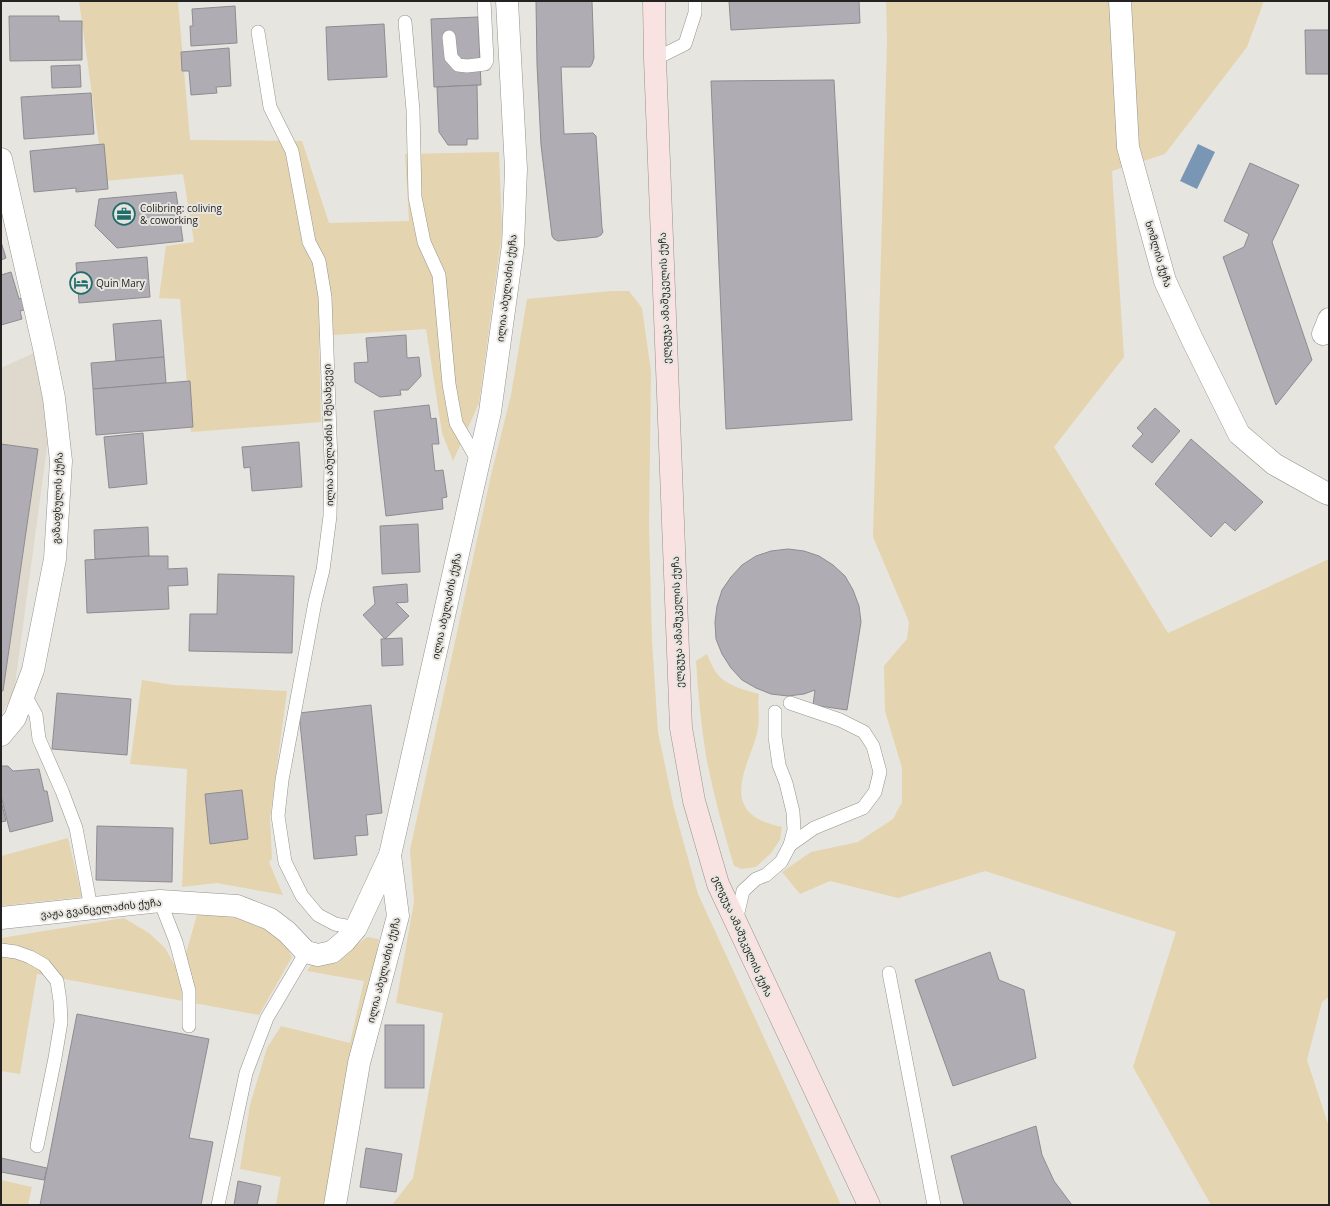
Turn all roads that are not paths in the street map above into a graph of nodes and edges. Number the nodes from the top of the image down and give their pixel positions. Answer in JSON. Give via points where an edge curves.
{"nodes":[{"id":1,"x":484,"y":1,"type":"edge"},
{"id":2,"x":507,"y":1,"type":"edge"},
{"id":3,"x":654,"y":1,"type":"edge"},
{"id":4,"x":695,"y":1,"type":"edge"},
{"id":5,"x":1120,"y":1,"type":"edge"},
{"id":6,"x":405,"y":22,"type":"dead end"},
{"id":7,"x":258,"y":32,"type":"dead end"},
{"id":8,"x":449,"y":37,"type":"dead end"},
{"id":9,"x":655,"y":59,"type":"junction"},
{"id":10,"x":1,"y":160,"type":"edge"},
{"id":11,"x":478,"y":461,"type":"junction"},
{"id":12,"x":1329,"y":494,"type":"edge"},
{"id":13,"x":24,"y":693,"type":"junction"},
{"id":14,"x":790,"y":703,"type":"dead end"},
{"id":15,"x":775,"y":712,"type":"dead end"},
{"id":16,"x":1,"y":736,"type":"edge"},
{"id":17,"x":790,"y":845,"type":"junction"},
{"id":18,"x":390,"y":855,"type":"junction"},
{"id":19,"x":160,"y":901,"type":"junction"},
{"id":20,"x":90,"y":908,"type":"junction"},
{"id":21,"x":1,"y":918,"type":"edge"},
{"id":22,"x":735,"y":922,"type":"junction"},
{"id":23,"x":356,"y":928,"type":"junction"},
{"id":24,"x":1,"y":950,"type":"edge"},
{"id":25,"x":306,"y":952,"type":"junction"},
{"id":26,"x":889,"y":973,"type":"dead end"},
{"id":27,"x":189,"y":1026,"type":"dead end"},
{"id":28,"x":37,"y":1146,"type":"dead end"},
{"id":29,"x":218,"y":1205,"type":"edge"},
{"id":30,"x":335,"y":1205,"type":"edge"},
{"id":31,"x":869,"y":1205,"type":"edge"},
{"id":32,"x":934,"y":1205,"type":"edge"}],
"edges":[{"from":1,"to":8,"type":"lane","via":[[487,60],[485,64],[458,65],[450,57]]},
{"from":2,"to":11,"type":"street","name":"ილია აბულაძის ქუჩა","via":[[516,169],[513,245],[490,412]]},
{"from":3,"to":9,"type":"main road","name":"ელგუჯა ამაშუკელის ქუჩა"},
{"from":4,"to":9,"type":"lane","via":[[695,13],[686,44]]},
{"from":5,"to":12,"type":"street","name":"ხომლის ქუჩა","via":[[1128,147],[1165,281],[1239,434],[1274,464]]},
{"from":6,"to":11,"type":"lane","via":[[413,110],[415,197],[424,242],[440,274],[449,384],[456,422]]},
{"from":7,"to":23,"type":"lane","name":"ილია აბულაძის I შესახვევი","via":[[270,107],[292,151],[309,242],[319,261],[325,297],[331,462],[330,516],[323,570],[282,780],[278,816],[285,862],[302,896],[318,915],[335,924]]},
{"from":9,"to":22,"type":"main road","name":"ელგუჯა ამაშუკელის ქუჩა","via":[[681,728],[694,801],[718,884]]},
{"from":10,"to":13,"type":"street","name":"გაზაფხულის ქუჩა","via":[[54,398],[60,461],[55,559],[33,670]]},
{"from":11,"to":18,"type":"street","name":"ილია აბულაძის ქუჩა"},
{"from":13,"to":16,"type":"street","name":"გაზაფხულის ქუჩა","via":[[15,718]]},
{"from":13,"to":20,"type":"lane","via":[[36,715],[39,739],[76,828]]},
{"from":14,"to":17,"type":"lane","via":[[840,720],[864,732],[873,746],[880,772],[875,792],[863,808],[814,828]]},
{"from":15,"to":17,"type":"lane","via":[[774,737],[779,765],[793,812],[794,830]]},
{"from":17,"to":22,"type":"lane","via":[[781,862],[766,875],[756,879],[743,892]]},
{"from":18,"to":23,"type":"street"},
{"from":18,"to":30,"type":"street","name":"ილია აბულაძის ქუჩა","via":[[398,916],[360,1063]]},
{"from":19,"to":20,"type":"street","name":"ვაჟა გვანცელაძის ქუჩა"},
{"from":19,"to":25,"type":"street","name":"ვაჟა გვანცელაძის ქუჩა","via":[[237,906],[270,919]]},
{"from":19,"to":27,"type":"lane","via":[[176,942],[189,991]]},
{"from":20,"to":21,"type":"street","name":"ვაჟა გვანცელაძის ქუჩა"},
{"from":22,"to":31,"type":"main road","name":"ელგუჯა ამაშუკელის ქუჩა"},
{"from":23,"to":25,"type":"street","via":[[332,952],[318,955]]},
{"from":24,"to":28,"type":"lane","via":[[30,957],[44,965],[57,981],[61,1022]]},
{"from":25,"to":29,"type":"lane","via":[[267,1018],[246,1073]]},
{"from":26,"to":32,"type":"lane"}]}
